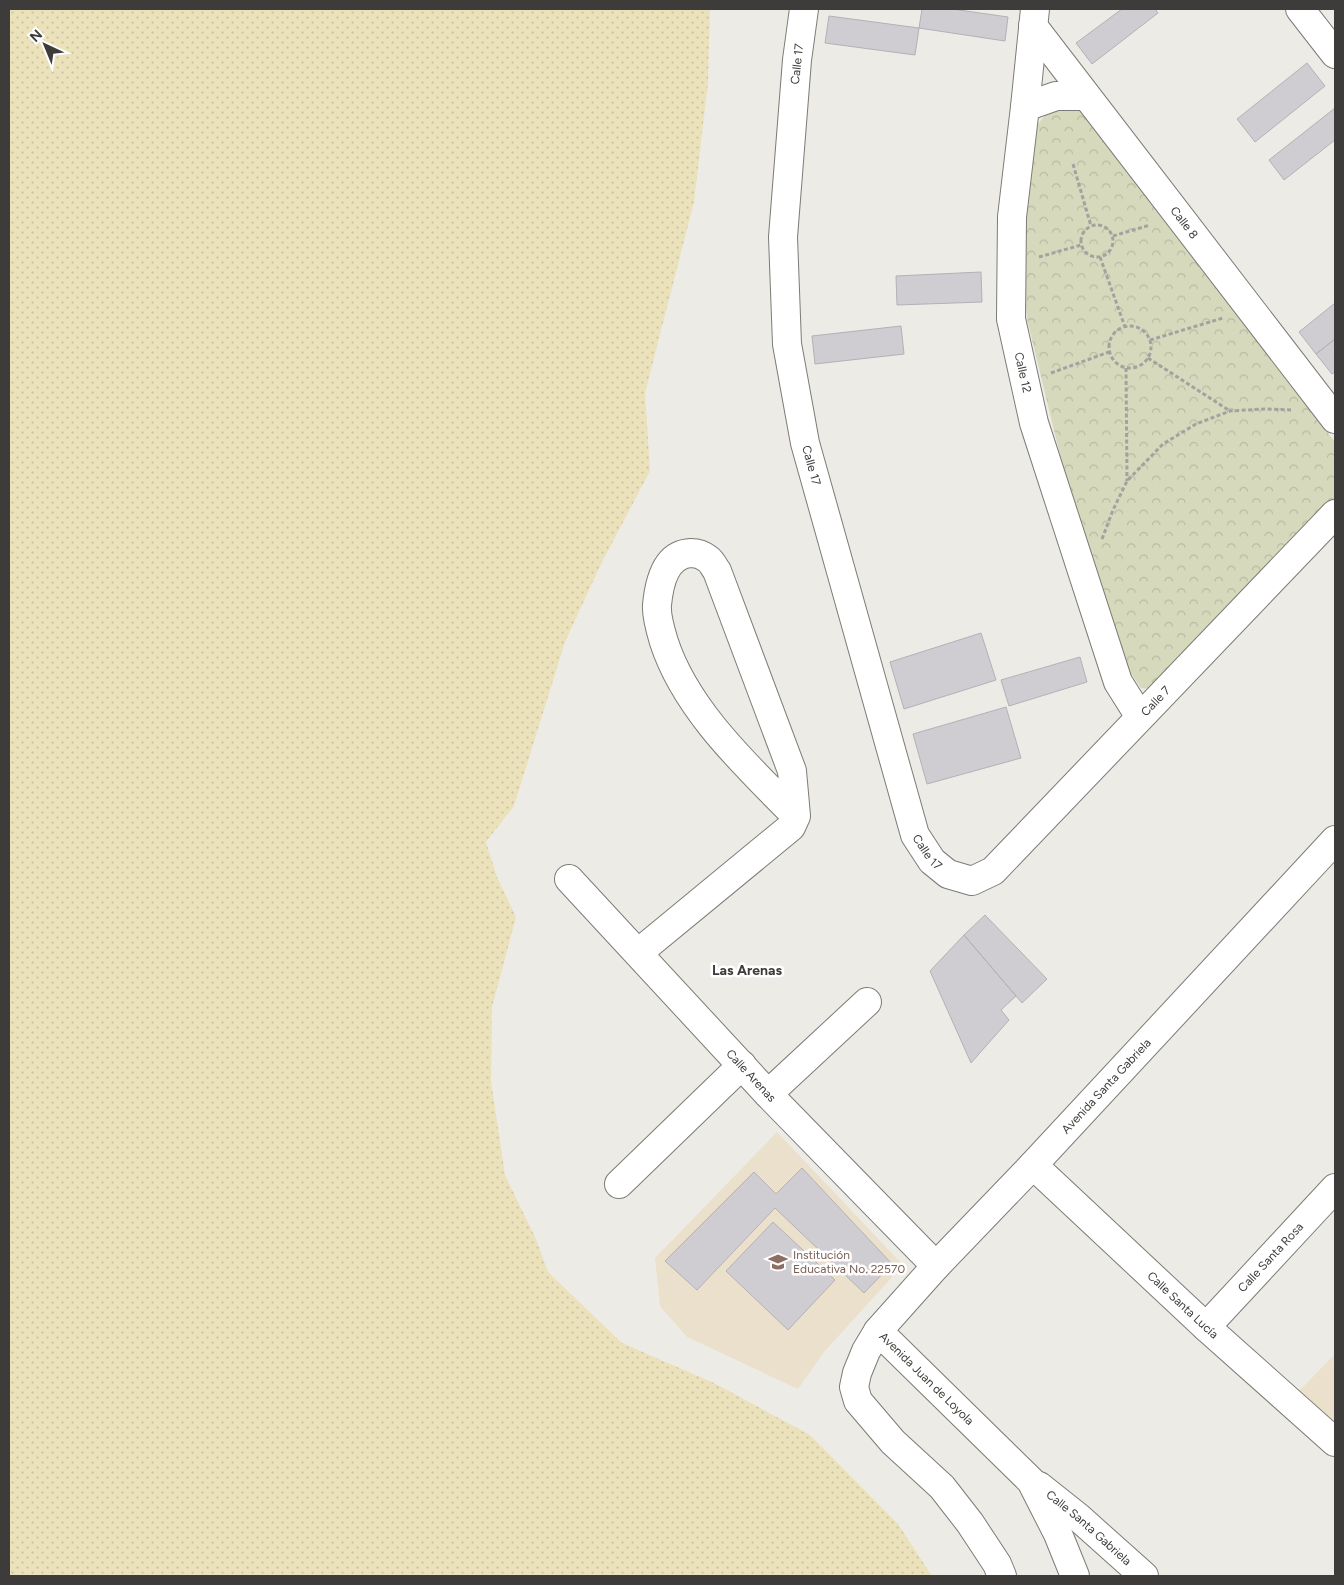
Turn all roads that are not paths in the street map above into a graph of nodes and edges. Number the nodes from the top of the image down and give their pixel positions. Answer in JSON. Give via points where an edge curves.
{"nodes":[{"id":1,"x":804,"y":9,"type":"edge"},
{"id":2,"x":1300,"y":9,"type":"edge"},
{"id":3,"x":1034,"y":17,"type":"edge"},
{"id":4,"x":1335,"y":54,"type":"edge"},
{"id":5,"x":1086,"y":96,"type":"junction"},
{"id":6,"x":1025,"y":107,"type":"junction"},
{"id":7,"x":1335,"y":419,"type":"edge"},
{"id":8,"x":1335,"y":514,"type":"edge"},
{"id":9,"x":1140,"y":717,"type":"junction"},
{"id":10,"x":796,"y":816,"type":"junction"},
{"id":11,"x":1335,"y":840,"type":"edge"},
{"id":12,"x":569,"y":879,"type":"dead end"},
{"id":13,"x":972,"y":881,"type":"joint"},
{"id":14,"x":638,"y":952,"type":"junction"},
{"id":15,"x":867,"y":1002,"type":"dead end"},
{"id":16,"x":742,"y":1065,"type":"junction"},
{"id":17,"x":768,"y":1094,"type":"junction"},
{"id":18,"x":1033,"y":1165,"type":"junction"},
{"id":19,"x":619,"y":1184,"type":"dead end"},
{"id":20,"x":1335,"y":1188,"type":"edge"},
{"id":21,"x":936,"y":1266,"type":"junction"},
{"id":22,"x":1206,"y":1327,"type":"junction"},
{"id":23,"x":878,"y":1331,"type":"junction"},
{"id":24,"x":1335,"y":1442,"type":"edge"},
{"id":25,"x":1032,"y":1481,"type":"junction"},
{"id":26,"x":1002,"y":1576,"type":"edge"},
{"id":27,"x":1075,"y":1576,"type":"edge"},
{"id":28,"x":1144,"y":1576,"type":"edge"}],
"edges":[{"from":1,"to":13,"type":"street","name":"Calle 17","via":[[797,60],[784,237],[787,344],[805,443],[915,835],[932,861],[948,874]]},
{"from":2,"to":4,"type":"street"},
{"from":3,"to":5,"type":"street","name":"Calle 8"},
{"from":3,"to":6,"type":"street","name":"Calle 12"},
{"from":5,"to":6,"type":"street","via":[[1056,96]]},
{"from":5,"to":7,"type":"street","name":"Calle 8"},
{"from":6,"to":9,"type":"street","name":"Calle 12","via":[[1012,217],[1011,319],[1034,423],[1112,664],[1118,682]]},
{"from":8,"to":9,"type":"street","name":"Calle 7"},
{"from":9,"to":13,"type":"street","name":"Calle 7","via":[[993,871]]},
{"from":10,"to":10,"type":"street","via":[[792,771],[717,571],[708,558],[697,553],[683,554],[669,564],[661,581],[656,607],[674,667],[720,735]]},
{"from":10,"to":14,"type":"street","via":[[791,827]]},
{"from":11,"to":18,"type":"street","name":"Avenida Santa Gabriela"},
{"from":12,"to":14,"type":"street","name":"Calle Arenas"},
{"from":14,"to":16,"type":"street","name":"Calle Arenas"},
{"from":15,"to":17,"type":"street"},
{"from":16,"to":17,"type":"street","name":"Calle Arenas"},
{"from":16,"to":19,"type":"street"},
{"from":17,"to":21,"type":"street","name":"Calle Arenas"},
{"from":18,"to":21,"type":"street","name":"Avenida Santa Gabriela"},
{"from":18,"to":22,"type":"street","name":"Calle Santa Lucía"},
{"from":20,"to":22,"type":"street","name":"Calle Santa Rosa"},
{"from":21,"to":23,"type":"street","name":"Avenida Santa Gabriela"},
{"from":22,"to":24,"type":"street","name":"Calle Santa Lucía"},
{"from":23,"to":25,"type":"street","name":"Avenida Juan de Loyola"},
{"from":23,"to":26,"type":"street","name":"Avenida Juan de Loyola","via":[[857,1372],[854,1388],[858,1401],[894,1442],[942,1487],[970,1523]]},
{"from":25,"to":27,"type":"street","name":"Avenida Juan de Loyola"},
{"from":25,"to":28,"type":"street","name":"Calle Santa Gabriela"}]}
